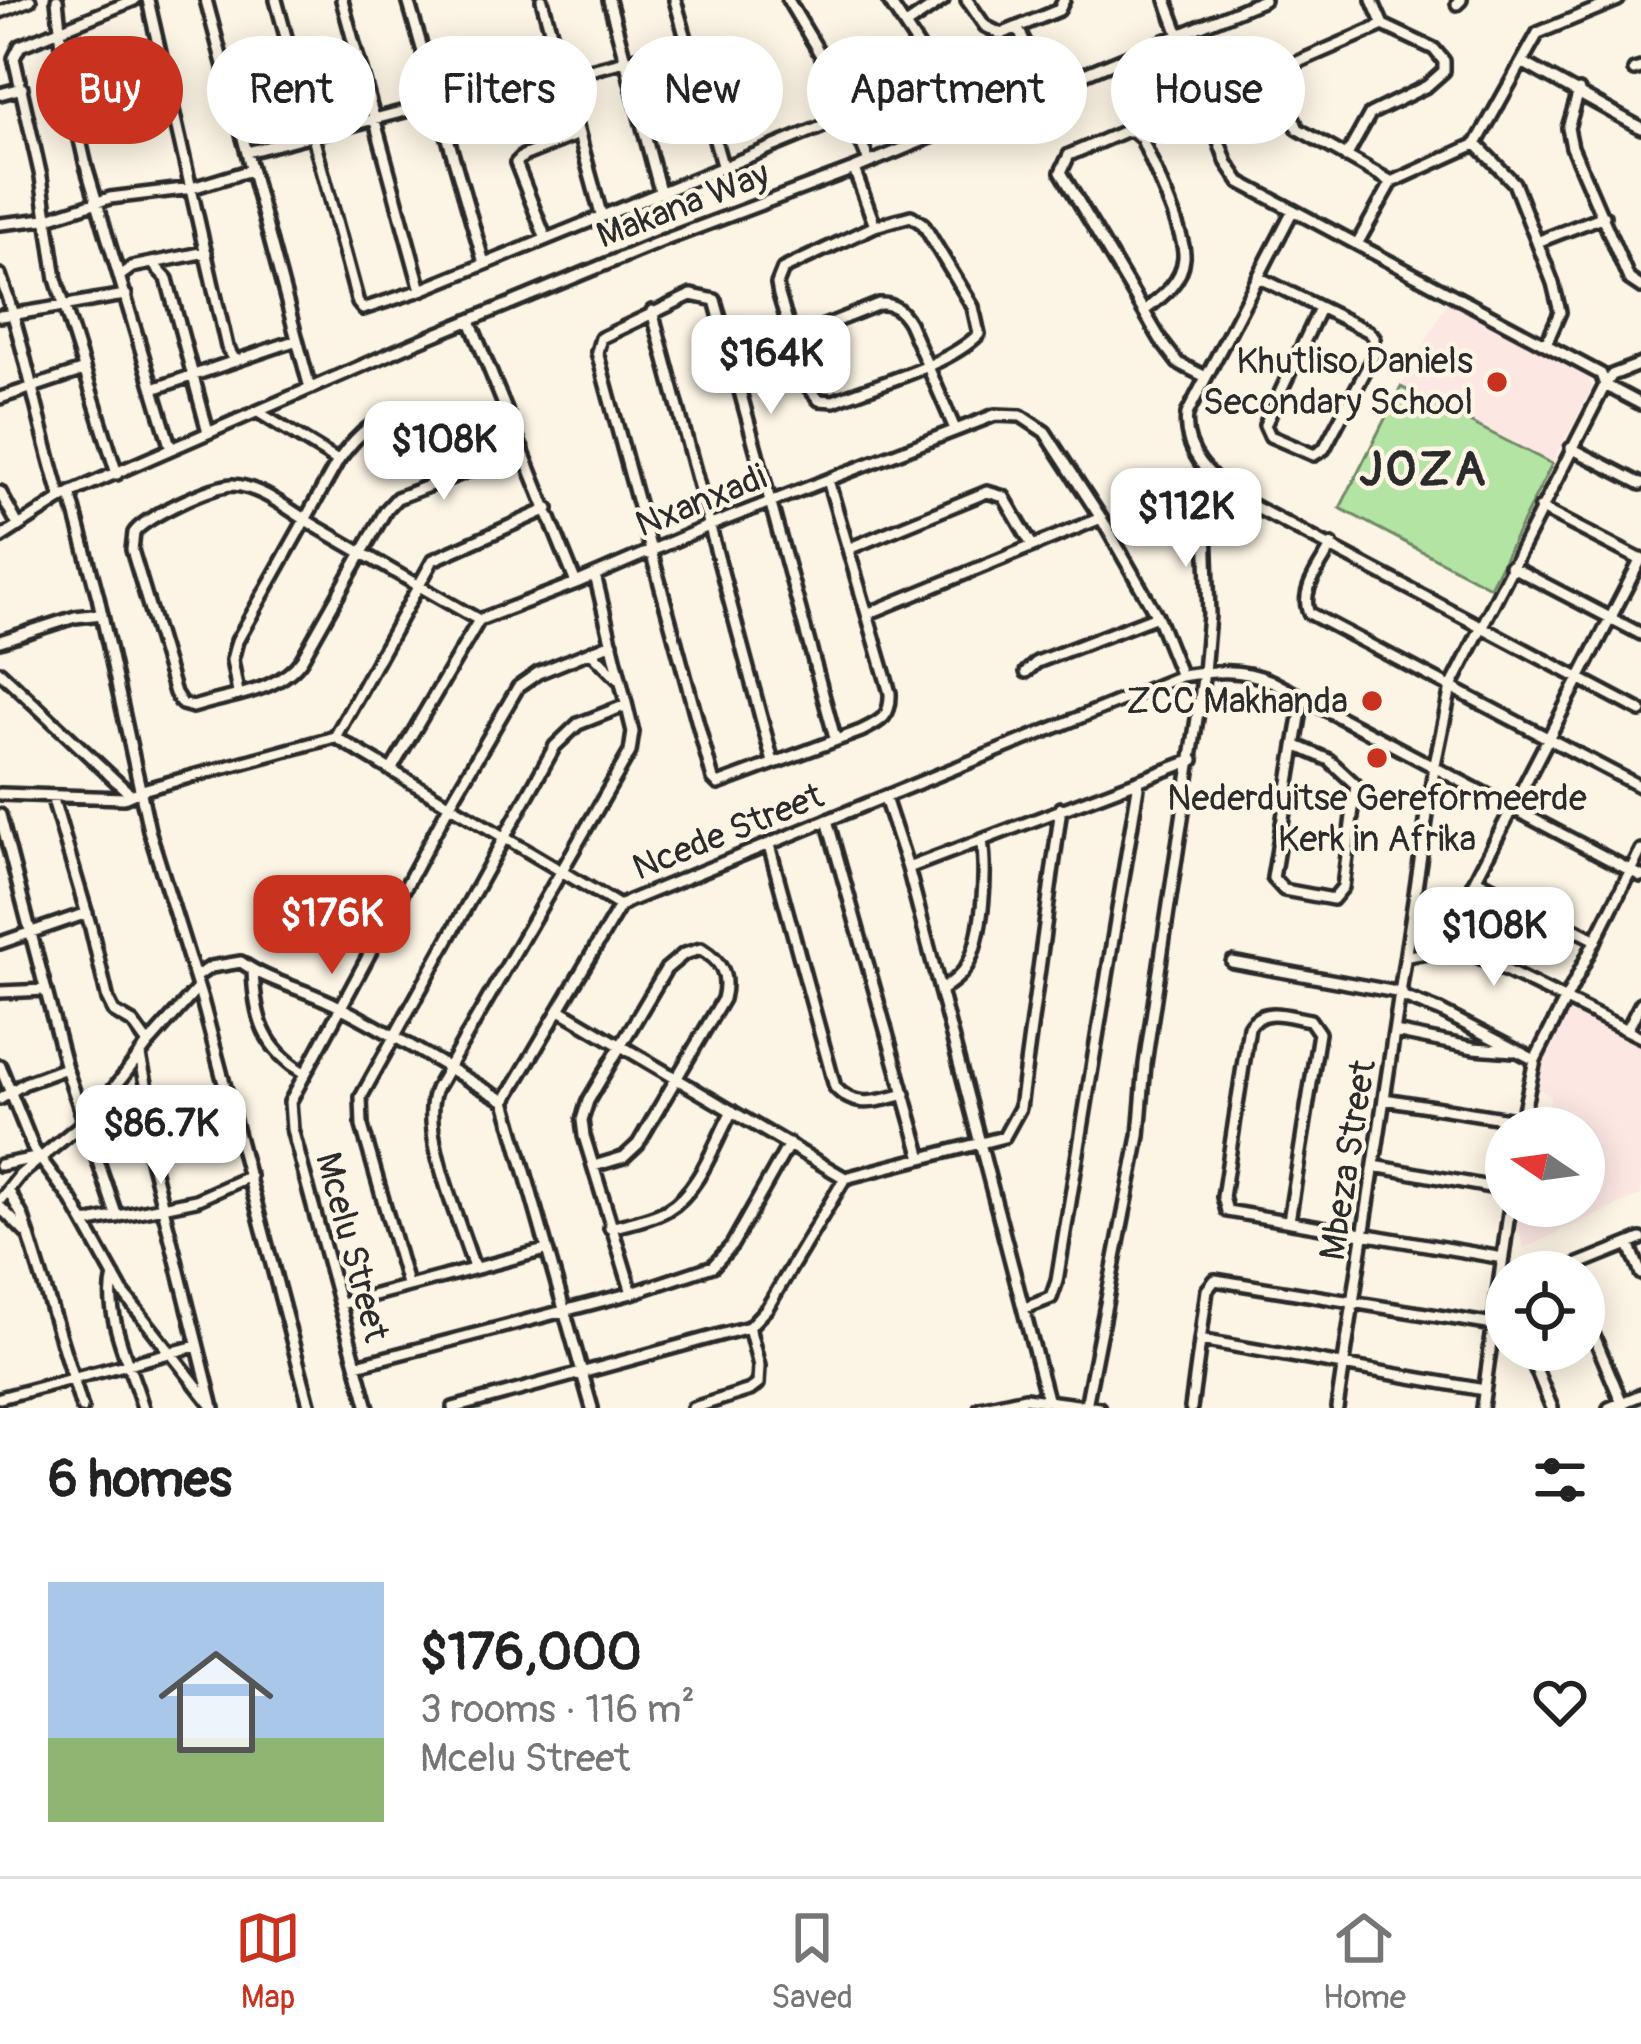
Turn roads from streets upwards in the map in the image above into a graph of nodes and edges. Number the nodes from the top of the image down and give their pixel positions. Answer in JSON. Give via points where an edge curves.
{"nodes":[{"id":1,"x":30,"y":0,"type":"edge"},
{"id":2,"x":57,"y":0,"type":"edge"},
{"id":3,"x":134,"y":0,"type":"edge"},
{"id":4,"x":148,"y":0,"type":"edge"},
{"id":5,"x":206,"y":0,"type":"edge"},
{"id":6,"x":276,"y":0,"type":"edge"},
{"id":7,"x":343,"y":0,"type":"edge"},
{"id":8,"x":408,"y":0,"type":"edge"},
{"id":9,"x":542,"y":0,"type":"edge"},
{"id":10,"x":609,"y":0,"type":"edge"},
{"id":11,"x":675,"y":0,"type":"edge"},
{"id":12,"x":788,"y":0,"type":"edge"},
{"id":13,"x":888,"y":0,"type":"edge"},
{"id":14,"x":943,"y":0,"type":"edge"},
{"id":15,"x":967,"y":0,"type":"edge"},
{"id":16,"x":1064,"y":0,"type":"edge"},
{"id":17,"x":1166,"y":0,"type":"edge"},
{"id":18,"x":1264,"y":0,"type":"edge"},
{"id":19,"x":1372,"y":0,"type":"edge"},
{"id":20,"x":1568,"y":0,"type":"edge"},
{"id":21,"x":1618,"y":0,"type":"edge"},
{"id":22,"x":0,"y":12,"type":"edge"},
{"id":23,"x":1574,"y":15,"type":"junction"},
{"id":24,"x":906,"y":25,"type":"junction"},
{"id":25,"x":1383,"y":25,"type":"junction"},
{"id":26,"x":1018,"y":29,"type":"junction"},
{"id":27,"x":61,"y":32,"type":"junction"},
{"id":28,"x":285,"y":36,"type":"edge"},
{"id":29,"x":353,"y":36,"type":"edge"},
{"id":30,"x":418,"y":36,"type":"edge"},
{"id":31,"x":552,"y":36,"type":"edge"},
{"id":32,"x":685,"y":36,"type":"edge"},
{"id":33,"x":809,"y":36,"type":"edge"},
{"id":34,"x":913,"y":36,"type":"edge"},
{"id":35,"x":1022,"y":36,"type":"edge"},
{"id":36,"x":1180,"y":36,"type":"joint"},
{"id":37,"x":621,"y":43,"type":"edge"},
{"id":38,"x":1522,"y":62,"type":"junction"},
{"id":39,"x":22,"y":88,"type":"junction"},
{"id":40,"x":1579,"y":92,"type":"junction"},
{"id":41,"x":0,"y":94,"type":"edge"},
{"id":42,"x":399,"y":113,"type":"edge"},
{"id":43,"x":375,"y":119,"type":"joint"},
{"id":44,"x":1641,"y":128,"type":"edge"},
{"id":45,"x":807,"y":132,"type":"edge"},
{"id":46,"x":279,"y":144,"type":"edge"},
{"id":47,"x":313,"y":144,"type":"edge"},
{"id":48,"x":448,"y":144,"type":"edge"},
{"id":49,"x":553,"y":144,"type":"edge"},
{"id":50,"x":581,"y":144,"type":"edge"},
{"id":51,"x":648,"y":144,"type":"edge"},
{"id":52,"x":716,"y":144,"type":"edge"},
{"id":53,"x":862,"y":144,"type":"edge"},
{"id":54,"x":914,"y":144,"type":"edge"},
{"id":55,"x":1222,"y":144,"type":"edge"},
{"id":56,"x":1476,"y":144,"type":"junction"},
{"id":57,"x":247,"y":152,"type":"junction"},
{"id":58,"x":1346,"y":157,"type":"junction"},
{"id":59,"x":869,"y":162,"type":"junction"},
{"id":60,"x":722,"y":165,"type":"junction"},
{"id":61,"x":854,"y":169,"type":"junction"},
{"id":62,"x":251,"y":170,"type":"junction"},
{"id":63,"x":1392,"y":182,"type":"junction"},
{"id":64,"x":192,"y":188,"type":"junction"},
{"id":65,"x":660,"y":190,"type":"junction"},
{"id":66,"x":98,"y":201,"type":"junction"},
{"id":67,"x":1294,"y":210,"type":"junction"},
{"id":68,"x":601,"y":214,"type":"junction"},
{"id":69,"x":1604,"y":216,"type":"junction"},
{"id":70,"x":45,"y":219,"type":"junction"},
{"id":71,"x":0,"y":224,"type":"edge"},
{"id":72,"x":875,"y":226,"type":"junction"},
{"id":73,"x":546,"y":238,"type":"junction"},
{"id":74,"x":1537,"y":242,"type":"junction"},
{"id":75,"x":1357,"y":244,"type":"junction"},
{"id":76,"x":206,"y":253,"type":"junction"},
{"id":77,"x":484,"y":263,"type":"junction"},
{"id":78,"x":154,"y":265,"type":"junction"},
{"id":79,"x":0,"y":275,"type":"edge"},
{"id":80,"x":121,"y":275,"type":"junction"},
{"id":81,"x":1258,"y":277,"type":"junction"},
{"id":82,"x":1641,"y":286,"type":"edge"},
{"id":83,"x":421,"y":290,"type":"junction"},
{"id":84,"x":126,"y":296,"type":"junction"},
{"id":85,"x":63,"y":305,"type":"junction"},
{"id":86,"x":1320,"y":308,"type":"junction"},
{"id":87,"x":1144,"y":310,"type":"junction"},
{"id":88,"x":652,"y":311,"type":"junction"},
{"id":89,"x":15,"y":315,"type":"junction"},
{"id":90,"x":0,"y":316,"type":"edge"},
{"id":91,"x":470,"y":321,"type":"junction"},
{"id":92,"x":793,"y":338,"type":"junction"},
{"id":93,"x":297,"y":340,"type":"junction"},
{"id":94,"x":1546,"y":342,"type":"junction"},
{"id":95,"x":235,"y":360,"type":"junction"},
{"id":96,"x":733,"y":362,"type":"junction"},
{"id":97,"x":928,"y":364,"type":"junction"},
{"id":98,"x":1641,"y":364,"type":"edge"},
{"id":99,"x":85,"y":370,"type":"junction"},
{"id":100,"x":191,"y":376,"type":"junction"},
{"id":101,"x":1204,"y":376,"type":"junction"},
{"id":102,"x":1605,"y":385,"type":"junction"},
{"id":103,"x":32,"y":386,"type":"junction"},
{"id":104,"x":310,"y":388,"type":"junction"},
{"id":105,"x":153,"y":389,"type":"junction"},
{"id":106,"x":0,"y":398,"type":"edge"},
{"id":107,"x":1641,"y":404,"type":"edge"},
{"id":108,"x":258,"y":412,"type":"junction"},
{"id":109,"x":955,"y":429,"type":"junction"},
{"id":110,"x":208,"y":432,"type":"junction"},
{"id":111,"x":1570,"y":448,"type":"junction"},
{"id":112,"x":171,"y":449,"type":"junction"},
{"id":113,"x":523,"y":450,"type":"junction"},
{"id":114,"x":338,"y":461,"type":"junction"},
{"id":115,"x":1204,"y":468,"type":"junction"},
{"id":116,"x":116,"y":474,"type":"junction"},
{"id":117,"x":455,"y":475,"type":"junction"},
{"id":118,"x":828,"y":480,"type":"junction"},
{"id":119,"x":1641,"y":484,"type":"edge"},
{"id":120,"x":0,"y":492,"type":"edge"},
{"id":121,"x":66,"y":495,"type":"junction"},
{"id":122,"x":771,"y":502,"type":"junction"},
{"id":123,"x":1540,"y":508,"type":"junction"},
{"id":124,"x":548,"y":509,"type":"junction"},
{"id":125,"x":1101,"y":518,"type":"junction"},
{"id":126,"x":306,"y":520,"type":"junction"},
{"id":127,"x":18,"y":525,"type":"junction"},
{"id":128,"x":710,"y":525,"type":"junction"},
{"id":129,"x":0,"y":538,"type":"edge"},
{"id":130,"x":1032,"y":545,"type":"junction"},
{"id":131,"x":1331,"y":545,"type":"junction"},
{"id":132,"x":651,"y":549,"type":"junction"},
{"id":133,"x":848,"y":549,"type":"junction"},
{"id":134,"x":362,"y":554,"type":"junction"},
{"id":135,"x":1641,"y":560,"type":"edge"},
{"id":136,"x":1510,"y":566,"type":"junction"},
{"id":137,"x":595,"y":575,"type":"junction"},
{"id":138,"x":576,"y":583,"type":"junction"},
{"id":139,"x":416,"y":585,"type":"junction"},
{"id":140,"x":102,"y":614,"type":"junction"},
{"id":141,"x":867,"y":614,"type":"junction"},
{"id":142,"x":1157,"y":616,"type":"junction"},
{"id":143,"x":1610,"y":618,"type":"junction"},
{"id":144,"x":479,"y":620,"type":"junction"},
{"id":145,"x":1480,"y":626,"type":"junction"},
{"id":146,"x":1641,"y":634,"type":"edge"},
{"id":147,"x":0,"y":641,"type":"edge"},
{"id":148,"x":613,"y":643,"type":"junction"},
{"id":149,"x":591,"y":652,"type":"junction"},
{"id":150,"x":0,"y":672,"type":"edge"},
{"id":151,"x":1027,"y":672,"type":"dead end"},
{"id":152,"x":1204,"y":673,"type":"junction"},
{"id":153,"x":1181,"y":676,"type":"junction"},
{"id":154,"x":618,"y":679,"type":"junction"},
{"id":155,"x":1580,"y":679,"type":"junction"},
{"id":156,"x":1451,"y":687,"type":"junction"},
{"id":157,"x":238,"y":693,"type":"junction"},
{"id":158,"x":1303,"y":699,"type":"junction"},
{"id":159,"x":623,"y":706,"type":"junction"},
{"id":160,"x":1641,"y":711,"type":"edge"},
{"id":161,"x":335,"y":736,"type":"junction"},
{"id":162,"x":1550,"y":737,"type":"junction"},
{"id":163,"x":835,"y":738,"type":"junction"},
{"id":164,"x":1297,"y":746,"type":"junction"},
{"id":165,"x":1192,"y":760,"type":"junction"},
{"id":166,"x":773,"y":762,"type":"junction"},
{"id":167,"x":1434,"y":769,"type":"junction"},
{"id":168,"x":391,"y":770,"type":"junction"},
{"id":169,"x":1139,"y":781,"type":"junction"},
{"id":170,"x":1641,"y":787,"type":"edge"},
{"id":171,"x":136,"y":792,"type":"junction"},
{"id":172,"x":0,"y":794,"type":"edge"},
{"id":173,"x":52,"y":796,"type":"junction"},
{"id":174,"x":885,"y":798,"type":"junction"},
{"id":175,"x":451,"y":802,"type":"junction"},
{"id":176,"x":1061,"y":808,"type":"junction"},
{"id":177,"x":1512,"y":808,"type":"junction"},
{"id":178,"x":0,"y":815,"type":"edge"},
{"id":179,"x":826,"y":820,"type":"junction"},
{"id":180,"x":504,"y":835,"type":"junction"},
{"id":181,"x":982,"y":841,"type":"junction"},
{"id":182,"x":769,"y":845,"type":"junction"},
{"id":183,"x":1641,"y":850,"type":"edge"},
{"id":184,"x":908,"y":868,"type":"junction"},
{"id":185,"x":560,"y":870,"type":"junction"},
{"id":186,"x":1636,"y":874,"type":"edge"},
{"id":187,"x":1476,"y":880,"type":"junction"},
{"id":188,"x":620,"y":906,"type":"junction"},
{"id":189,"x":87,"y":913,"type":"junction"},
{"id":190,"x":30,"y":933,"type":"junction"},
{"id":191,"x":1444,"y":940,"type":"junction"},
{"id":192,"x":1596,"y":940,"type":"junction"},
{"id":193,"x":0,"y":943,"type":"edge"},
{"id":194,"x":1408,"y":956,"type":"junction"},
{"id":195,"x":1232,"y":962,"type":"dead end"},
{"id":196,"x":253,"y":971,"type":"junction"},
{"id":197,"x":197,"y":982,"type":"junction"},
{"id":198,"x":46,"y":989,"type":"junction"},
{"id":199,"x":940,"y":991,"type":"junction"},
{"id":200,"x":0,"y":992,"type":"edge"},
{"id":201,"x":1402,"y":995,"type":"junction"},
{"id":202,"x":1564,"y":999,"type":"junction"},
{"id":203,"x":1641,"y":1003,"type":"edge"},
{"id":204,"x":341,"y":1008,"type":"junction"},
{"id":205,"x":560,"y":1010,"type":"junction"},
{"id":206,"x":1628,"y":1030,"type":"junction"},
{"id":207,"x":1395,"y":1032,"type":"junction"},
{"id":208,"x":1641,"y":1036,"type":"edge"},
{"id":209,"x":393,"y":1037,"type":"junction"},
{"id":210,"x":148,"y":1044,"type":"junction"},
{"id":211,"x":621,"y":1046,"type":"junction"},
{"id":212,"x":1515,"y":1051,"type":"junction"},
{"id":213,"x":140,"y":1056,"type":"junction"},
{"id":214,"x":1535,"y":1060,"type":"junction"},
{"id":215,"x":0,"y":1066,"type":"edge"},
{"id":216,"x":66,"y":1067,"type":"junction"},
{"id":217,"x":448,"y":1068,"type":"junction"},
{"id":218,"x":304,"y":1073,"type":"junction"},
{"id":219,"x":676,"y":1079,"type":"junction"},
{"id":220,"x":905,"y":1094,"type":"junction"},
{"id":221,"x":5,"y":1096,"type":"edge"},
{"id":222,"x":1384,"y":1099,"type":"junction"},
{"id":223,"x":505,"y":1101,"type":"junction"},
{"id":224,"x":1525,"y":1107,"type":"edge"},
{"id":225,"x":732,"y":1111,"type":"junction"},
{"id":226,"x":1485,"y":1118,"type":"edge"},
{"id":227,"x":86,"y":1120,"type":"junction"},
{"id":228,"x":789,"y":1144,"type":"junction"},
{"id":229,"x":982,"y":1145,"type":"junction"},
{"id":230,"x":40,"y":1157,"type":"junction"},
{"id":231,"x":922,"y":1158,"type":"junction"},
{"id":232,"x":0,"y":1165,"type":"edge"},
{"id":233,"x":594,"y":1166,"type":"junction"},
{"id":234,"x":1374,"y":1166,"type":"junction"},
{"id":235,"x":250,"y":1175,"type":"junction"},
{"id":236,"x":845,"y":1178,"type":"junction"},
{"id":237,"x":1485,"y":1186,"type":"edge"},
{"id":238,"x":8,"y":1190,"type":"junction"},
{"id":239,"x":0,"y":1203,"type":"edge"},
{"id":240,"x":166,"y":1209,"type":"junction"},
{"id":241,"x":117,"y":1216,"type":"junction"},
{"id":242,"x":1289,"y":1221,"type":"junction"},
{"id":243,"x":85,"y":1223,"type":"junction"},
{"id":244,"x":610,"y":1228,"type":"junction"},
{"id":245,"x":1363,"y":1234,"type":"junction"},
{"id":246,"x":29,"y":1236,"type":"junction"},
{"id":247,"x":1641,"y":1240,"type":"edge"},
{"id":248,"x":1629,"y":1244,"type":"junction"},
{"id":249,"x":545,"y":1250,"type":"junction"},
{"id":250,"x":1605,"y":1254,"type":"edge"},
{"id":251,"x":1485,"y":1255,"type":"edge"},
{"id":252,"x":474,"y":1268,"type":"junction"},
{"id":253,"x":1641,"y":1274,"type":"edge"},
{"id":254,"x":114,"y":1276,"type":"junction"},
{"id":255,"x":407,"y":1285,"type":"junction"},
{"id":256,"x":632,"y":1293,"type":"junction"},
{"id":257,"x":1354,"y":1300,"type":"junction"},
{"id":258,"x":341,"y":1304,"type":"junction"},
{"id":259,"x":1025,"y":1308,"type":"junction"},
{"id":260,"x":563,"y":1311,"type":"junction"},
{"id":261,"x":1485,"y":1323,"type":"edge"},
{"id":262,"x":749,"y":1327,"type":"junction"},
{"id":263,"x":1200,"y":1340,"type":"junction"},
{"id":264,"x":196,"y":1346,"type":"junction"},
{"id":265,"x":170,"y":1351,"type":"junction"},
{"id":266,"x":1605,"y":1362,"type":"edge"},
{"id":267,"x":131,"y":1364,"type":"junction"},
{"id":268,"x":356,"y":1365,"type":"junction"},
{"id":269,"x":1345,"y":1366,"type":"junction"},
{"id":270,"x":1487,"y":1371,"type":"edge"},
{"id":271,"x":1537,"y":1371,"type":"edge"},
{"id":272,"x":582,"y":1373,"type":"junction"},
{"id":273,"x":74,"y":1379,"type":"junction"},
{"id":274,"x":1484,"y":1390,"type":"junction"},
{"id":275,"x":1641,"y":1395,"type":"edge"},
{"id":276,"x":0,"y":1396,"type":"edge"},
{"id":277,"x":1047,"y":1399,"type":"junction"},
{"id":278,"x":1623,"y":1405,"type":"edge"},
{"id":279,"x":1092,"y":1407,"type":"edge"},
{"id":280,"x":4,"y":1408,"type":"edge"},
{"id":281,"x":82,"y":1408,"type":"edge"},
{"id":282,"x":142,"y":1408,"type":"edge"},
{"id":283,"x":214,"y":1408,"type":"edge"},
{"id":284,"x":310,"y":1408,"type":"edge"},
{"id":285,"x":368,"y":1408,"type":"edge"},
{"id":286,"x":453,"y":1408,"type":"edge"},
{"id":287,"x":592,"y":1408,"type":"edge"},
{"id":288,"x":693,"y":1408,"type":"edge"},
{"id":289,"x":980,"y":1408,"type":"edge"},
{"id":290,"x":1191,"y":1408,"type":"edge"},
{"id":291,"x":1337,"y":1408,"type":"edge"},
{"id":292,"x":1482,"y":1408,"type":"edge"},
{"id":293,"x":1552,"y":1408,"type":"edge"},
{"id":294,"x":1609,"y":1408,"type":"edge"}],
"edges":[{"from":1,"to":22,"type":"street"},
{"from":2,"to":27,"type":"street"},
{"from":3,"to":27,"type":"street"},
{"from":4,"to":64,"type":"street"},
{"from":5,"to":57,"type":"street"},
{"from":6,"to":28,"type":"street"},
{"from":7,"to":29,"type":"street"},
{"from":8,"to":30,"type":"street"},
{"from":9,"to":31,"type":"street"},
{"from":10,"to":37,"type":"street"},
{"from":11,"to":32,"type":"street"},
{"from":12,"to":33,"type":"street"},
{"from":13,"to":24,"type":"street"},
{"from":14,"to":24,"type":"street"},
{"from":15,"to":26,"type":"street","via":[[990,32]]},
{"from":16,"to":26,"type":"street"},
{"from":17,"to":36,"type":"street"},
{"from":18,"to":36,"type":"street","name":"Makana Way"},
{"from":19,"to":25,"type":"street"},
{"from":20,"to":23,"type":"street"},
{"from":21,"to":23,"type":"street"},
{"from":23,"to":38,"type":"street","via":[[1538,33]]},
{"from":24,"to":34,"type":"street"},
{"from":25,"to":58,"type":"street","via":[[1434,50],[1444,71],[1370,114]]},
{"from":25,"to":58,"type":"street","via":[[1279,74],[1298,129]]},
{"from":26,"to":35,"type":"street"},
{"from":27,"to":39,"type":"street","via":[[16,51]]},
{"from":27,"to":66,"type":"street"},
{"from":38,"to":40,"type":"street"},
{"from":38,"to":56,"type":"street"},
{"from":39,"to":41,"type":"street"},
{"from":39,"to":70,"type":"street"},
{"from":40,"to":44,"type":"street"},
{"from":40,"to":69,"type":"street","via":[[1569,135]]},
{"from":42,"to":43,"type":"street"},
{"from":43,"to":83,"type":"street"},
{"from":45,"to":60,"type":"street"},
{"from":46,"to":57,"type":"street"},
{"from":47,"to":83,"type":"street","via":[[360,307]]},
{"from":48,"to":77,"type":"street"},
{"from":49,"to":73,"type":"street","via":[[516,163]]},
{"from":50,"to":68,"type":"street"},
{"from":51,"to":65,"type":"street"},
{"from":52,"to":60,"type":"street"},
{"from":53,"to":59,"type":"street"},
{"from":54,"to":59,"type":"street","name":"Makana Way"},
{"from":55,"to":67,"type":"street","via":[[1234,176]]},
{"from":56,"to":63,"type":"street"},
{"from":56,"to":74,"type":"street","via":[[1509,173]]},
{"from":57,"to":62,"type":"street"},
{"from":58,"to":63,"type":"street"},
{"from":59,"to":61,"type":"street","name":"Makana Way"},
{"from":60,"to":65,"type":"street"},
{"from":61,"to":72,"type":"street"},
{"from":61,"to":91,"type":"street","name":"Makana Way"},
{"from":62,"to":64,"type":"street"},
{"from":62,"to":93,"type":"street"},
{"from":63,"to":75,"type":"street"},
{"from":64,"to":66,"type":"street"},
{"from":64,"to":76,"type":"street"},
{"from":65,"to":68,"type":"street"},
{"from":66,"to":70,"type":"street"},
{"from":66,"to":80,"type":"street"},
{"from":67,"to":75,"type":"street"},
{"from":67,"to":81,"type":"street"},
{"from":68,"to":73,"type":"street"},
{"from":69,"to":74,"type":"street"},
{"from":69,"to":82,"type":"street","via":[[1629,279]]},
{"from":70,"to":71,"type":"street"},
{"from":70,"to":85,"type":"street"},
{"from":72,"to":92,"type":"street","via":[[783,268],[779,295]]},
{"from":72,"to":97,"type":"street","via":[[907,215],[920,220],[978,319],[974,339]]},
{"from":73,"to":77,"type":"street"},
{"from":74,"to":94,"type":"street","via":[[1560,313]]},
{"from":75,"to":94,"type":"street"},
{"from":76,"to":78,"type":"street"},
{"from":76,"to":95,"type":"street"},
{"from":77,"to":83,"type":"street"},
{"from":78,"to":80,"type":"street"},
{"from":78,"to":100,"type":"street","via":[[166,279]]},
{"from":79,"to":89,"type":"street"},
{"from":80,"to":84,"type":"street"},
{"from":81,"to":86,"type":"street"},
{"from":81,"to":101,"type":"street"},
{"from":84,"to":85,"type":"street"},
{"from":84,"to":105,"type":"street"},
{"from":85,"to":89,"type":"street"},
{"from":85,"to":99,"type":"street"},
{"from":86,"to":86,"type":"street","via":[[1368,331],[1376,346],[1314,455],[1270,436],[1265,424]]},
{"from":87,"to":87,"type":"street","via":[[1061,172],[1070,155],[1125,131],[1142,139],[1184,245],[1180,274]]},
{"from":87,"to":101,"type":"street","via":[[1178,363]]},
{"from":88,"to":96,"type":"street","via":[[691,296],[715,301]]},
{"from":88,"to":128,"type":"street"},
{"from":88,"to":132,"type":"street","via":[[605,334],[597,352]]},
{"from":89,"to":90,"type":"street"},
{"from":89,"to":103,"type":"street"},
{"from":91,"to":104,"type":"street","name":"Makana Way"},
{"from":91,"to":113,"type":"street"},
{"from":92,"to":96,"type":"street"},
{"from":92,"to":97,"type":"street","via":[[879,304],[900,310]]},
{"from":92,"to":97,"type":"street","via":[[809,391],[825,402]]},
{"from":93,"to":95,"type":"street"},
{"from":93,"to":104,"type":"street"},
{"from":94,"to":102,"type":"street","via":[[1601,374]]},
{"from":95,"to":100,"type":"street"},
{"from":96,"to":122,"type":"street"},
{"from":97,"to":109,"type":"street"},
{"from":98,"to":102,"type":"street"},
{"from":99,"to":103,"type":"street"},
{"from":99,"to":116,"type":"street"},
{"from":100,"to":105,"type":"street"},
{"from":100,"to":110,"type":"street"},
{"from":101,"to":115,"type":"street","via":[[1185,427]]},
{"from":102,"to":107,"type":"street"},
{"from":102,"to":111,"type":"street","name":"Mbeza Street"},
{"from":103,"to":106,"type":"street"},
{"from":103,"to":121,"type":"street"},
{"from":104,"to":108,"type":"street","name":"Makana Way"},
{"from":105,"to":112,"type":"street"},
{"from":108,"to":110,"type":"street","name":"Makana Way"},
{"from":108,"to":114,"type":"street"},
{"from":109,"to":118,"type":"street","name":"Nxanxadi"},
{"from":109,"to":125,"type":"street","name":"Nxanxadi","via":[[995,415],[1034,422]]},
{"from":110,"to":112,"type":"street","name":"Makana Way"},
{"from":111,"to":119,"type":"street"},
{"from":111,"to":123,"type":"street","name":"Mbeza Street"},
{"from":112,"to":116,"type":"street","name":"Makana Way"},
{"from":113,"to":117,"type":"street"},
{"from":113,"to":124,"type":"street"},
{"from":114,"to":117,"type":"street","via":[[367,427],[414,412],[430,423]]},
{"from":114,"to":126,"type":"street"},
{"from":115,"to":131,"type":"street","via":[[1238,498]]},
{"from":115,"to":152,"type":"street"},
{"from":116,"to":121,"type":"street","name":"Makana Way"},
{"from":117,"to":134,"type":"street","via":[[397,499]]},
{"from":118,"to":122,"type":"street","name":"Nxanxadi"},
{"from":118,"to":133,"type":"street"},
{"from":120,"to":127,"type":"street"},
{"from":121,"to":127,"type":"street","name":"Makana Way"},
{"from":121,"to":140,"type":"street"},
{"from":122,"to":128,"type":"street","name":"Nxanxadi"},
{"from":122,"to":163,"type":"street"},
{"from":123,"to":135,"type":"street"},
{"from":123,"to":136,"type":"street","name":"Mbeza Street"},
{"from":124,"to":138,"type":"street"},
{"from":124,"to":139,"type":"street","via":[[440,554]]},
{"from":125,"to":130,"type":"street"},
{"from":125,"to":142,"type":"street","name":"Nxanxadi"},
{"from":126,"to":134,"type":"street"},
{"from":126,"to":157,"type":"street","via":[[234,648]]},
{"from":126,"to":157,"type":"street","via":[[229,485],[134,533],[132,550],[178,700],[193,706]]},
{"from":127,"to":129,"type":"street","name":"Makana Way"},
{"from":128,"to":132,"type":"street","name":"Nxanxadi"},
{"from":128,"to":166,"type":"street"},
{"from":130,"to":133,"type":"street","via":[[1004,497],[987,492]]},
{"from":130,"to":141,"type":"street"},
{"from":131,"to":145,"type":"street"},
{"from":131,"to":156,"type":"street","via":[[1308,589],[1309,614]]},
{"from":132,"to":137,"type":"street","name":"Nxanxadi"},
{"from":132,"to":166,"type":"street","via":[[713,779],[724,784]]},
{"from":133,"to":141,"type":"street"},
{"from":134,"to":139,"type":"street"},
{"from":134,"to":157,"type":"street","via":[[294,671]]},
{"from":135,"to":143,"type":"street"},
{"from":136,"to":143,"type":"street"},
{"from":136,"to":145,"type":"street","name":"Mbeza Street"},
{"from":137,"to":138,"type":"street","name":"Nxanxadi"},
{"from":137,"to":148,"type":"street"},
{"from":138,"to":144,"type":"street","name":"Nxanxadi"},
{"from":139,"to":144,"type":"street"},
{"from":139,"to":161,"type":"street"},
{"from":140,"to":147,"type":"street"},
{"from":140,"to":171,"type":"street"},
{"from":141,"to":163,"type":"street","via":[[890,710]]},
{"from":142,"to":151,"type":"street"},
{"from":142,"to":153,"type":"street","name":"Nxanxadi"},
{"from":143,"to":146,"type":"street"},
{"from":143,"to":155,"type":"street"},
{"from":144,"to":168,"type":"street"},
{"from":145,"to":155,"type":"street"},
{"from":145,"to":156,"type":"street","name":"Mbeza Street"},
{"from":148,"to":149,"type":"street","name":"Mcelu Street"},
{"from":148,"to":154,"type":"street"},
{"from":149,"to":154,"type":"street"},
{"from":149,"to":175,"type":"street","name":"Mcelu Street","via":[[522,683]]},
{"from":150,"to":171,"type":"street"},
{"from":152,"to":153,"type":"street","name":"Ncede Street"},
{"from":152,"to":158,"type":"street","name":"Ncede Street","via":[[1255,675]]},
{"from":152,"to":165,"type":"street"},
{"from":153,"to":174,"type":"street","name":"Ncede Street"},
{"from":154,"to":159,"type":"street"},
{"from":155,"to":160,"type":"street"},
{"from":155,"to":162,"type":"street"},
{"from":156,"to":162,"type":"street"},
{"from":156,"to":167,"type":"street","name":"Mbeza Street"},
{"from":158,"to":164,"type":"street"},
{"from":158,"to":167,"type":"street"},
{"from":159,"to":180,"type":"street","via":[[568,730]]},
{"from":159,"to":185,"type":"street","via":[[633,732],[625,763]]},
{"from":161,"to":168,"type":"street"},
{"from":161,"to":171,"type":"street"},
{"from":162,"to":170,"type":"street"},
{"from":162,"to":177,"type":"street"},
{"from":163,"to":166,"type":"street"},
{"from":164,"to":164,"type":"street","via":[[1273,878],[1284,890],[1334,899],[1343,887],[1356,785]]},
{"from":165,"to":169,"type":"street"},
{"from":165,"to":279,"type":"street"},
{"from":167,"to":177,"type":"street"},
{"from":167,"to":194,"type":"street","name":"Mbeza Street"},
{"from":168,"to":175,"type":"street"},
{"from":169,"to":176,"type":"street"},
{"from":169,"to":259,"type":"street","via":[[1058,1281],[1051,1298]]},
{"from":171,"to":173,"type":"street"},
{"from":171,"to":197,"type":"street"},
{"from":172,"to":173,"type":"street"},
{"from":173,"to":189,"type":"street"},
{"from":174,"to":179,"type":"street","name":"Ncede Street"},
{"from":174,"to":184,"type":"street"},
{"from":175,"to":180,"type":"street"},
{"from":175,"to":204,"type":"street","name":"Mcelu Street"},
{"from":176,"to":181,"type":"street"},
{"from":176,"to":229,"type":"street","via":[[1020,1108],[1004,1137]]},
{"from":177,"to":186,"type":"street"},
{"from":177,"to":187,"type":"street"},
{"from":178,"to":190,"type":"street"},
{"from":179,"to":182,"type":"street","name":"Ncede Street"},
{"from":179,"to":220,"type":"street"},
{"from":180,"to":185,"type":"street"},
{"from":180,"to":209,"type":"street"},
{"from":181,"to":184,"type":"street"},
{"from":181,"to":199,"type":"street","via":[[984,885],[971,957]]},
{"from":182,"to":188,"type":"street","name":"Ncede Street"},
{"from":182,"to":220,"type":"street","via":[[835,1087],[861,1102]]},
{"from":183,"to":186,"type":"street"},
{"from":184,"to":199,"type":"street"},
{"from":185,"to":188,"type":"street"},
{"from":185,"to":217,"type":"street"},
{"from":186,"to":192,"type":"street"},
{"from":187,"to":191,"type":"street"},
{"from":187,"to":192,"type":"street"},
{"from":188,"to":205,"type":"street","name":"Ncede Street"},
{"from":189,"to":190,"type":"street"},
{"from":189,"to":210,"type":"street","via":[[108,1000]]},
{"from":190,"to":193,"type":"street"},
{"from":190,"to":198,"type":"street"},
{"from":191,"to":194,"type":"street","via":[[1435,952]]},
{"from":191,"to":202,"type":"street"},
{"from":192,"to":202,"type":"street"},
{"from":194,"to":201,"type":"street","name":"Mbeza Street"},
{"from":195,"to":201,"type":"street"},
{"from":196,"to":197,"type":"street","via":[[241,962],[211,967]]},
{"from":196,"to":204,"type":"street"},
{"from":196,"to":218,"type":"street","via":[[268,1041]]},
{"from":197,"to":210,"type":"street"},
{"from":197,"to":235,"type":"street"},
{"from":198,"to":200,"type":"street"},
{"from":198,"to":216,"type":"street"},
{"from":199,"to":229,"type":"street"},
{"from":201,"to":207,"type":"street","name":"Mbeza Street"},
{"from":201,"to":212,"type":"street"},
{"from":202,"to":206,"type":"street"},
{"from":202,"to":214,"type":"street"},
{"from":203,"to":206,"type":"street"},
{"from":204,"to":209,"type":"street"},
{"from":204,"to":218,"type":"street","name":"Mcelu Street"},
{"from":205,"to":211,"type":"street"},
{"from":205,"to":223,"type":"street","name":"Ncede Street"},
{"from":206,"to":208,"type":"street"},
{"from":207,"to":212,"type":"street"},
{"from":207,"to":222,"type":"street","name":"Mbeza Street"},
{"from":209,"to":217,"type":"street"},
{"from":209,"to":255,"type":"street","via":[[359,1113]]},
{"from":210,"to":213,"type":"street"},
{"from":211,"to":219,"type":"street"},
{"from":211,"to":219,"type":"street","via":[[666,969],[701,949],[721,965],[726,988]]},
{"from":211,"to":233,"type":"street","via":[[582,1120]]},
{"from":212,"to":214,"type":"street"},
{"from":213,"to":227,"type":"street"},
{"from":213,"to":240,"type":"street","via":[[153,1115],[148,1148]]},
{"from":214,"to":224,"type":"street"},
{"from":215,"to":221,"type":"street"},
{"from":216,"to":221,"type":"street"},
{"from":216,"to":227,"type":"street"},
{"from":217,"to":223,"type":"street"},
{"from":217,"to":252,"type":"street","via":[[430,1115]]},
{"from":218,"to":258,"type":"street","name":"Mcelu Street","via":[[288,1112]]},
{"from":219,"to":225,"type":"street"},
{"from":219,"to":233,"type":"street","via":[[632,1152]]},
{"from":220,"to":231,"type":"street"},
{"from":221,"to":230,"type":"street"},
{"from":222,"to":226,"type":"street"},
{"from":222,"to":234,"type":"street","name":"Mbeza Street"},
{"from":223,"to":249,"type":"street"},
{"from":225,"to":228,"type":"street"},
{"from":225,"to":244,"type":"street","via":[[674,1205]]},
{"from":227,"to":230,"type":"street"},
{"from":227,"to":241,"type":"street"},
{"from":228,"to":236,"type":"street"},
{"from":228,"to":256,"type":"street","via":[[717,1263]]},
{"from":229,"to":231,"type":"street"},
{"from":229,"to":259,"type":"street"},
{"from":230,"to":232,"type":"street"},
{"from":230,"to":238,"type":"street"},
{"from":230,"to":243,"type":"street"},
{"from":231,"to":236,"type":"street"},
{"from":233,"to":244,"type":"street"},
{"from":234,"to":237,"type":"street"},
{"from":234,"to":245,"type":"street","name":"Mbeza Street"},
{"from":235,"to":240,"type":"street"},
{"from":235,"to":284,"type":"street"},
{"from":236,"to":262,"type":"street"},
{"from":238,"to":239,"type":"street"},
{"from":238,"to":246,"type":"street"},
{"from":239,"to":246,"type":"street"},
{"from":240,"to":241,"type":"street"},
{"from":240,"to":264,"type":"street"},
{"from":241,"to":243,"type":"street"},
{"from":242,"to":242,"type":"street","via":[[1234,1214],[1223,1204],[1250,1027],[1266,1013],[1310,1020],[1319,1033]]},
{"from":242,"to":245,"type":"street"},
{"from":243,"to":254,"type":"street"},
{"from":244,"to":256,"type":"street"},
{"from":245,"to":251,"type":"street"},
{"from":245,"to":257,"type":"street","name":"Mbeza Street"},
{"from":246,"to":273,"type":"street"},
{"from":247,"to":248,"type":"street"},
{"from":248,"to":250,"type":"street"},
{"from":248,"to":253,"type":"street"},
{"from":249,"to":252,"type":"street"},
{"from":249,"to":260,"type":"street"},
{"from":252,"to":255,"type":"street"},
{"from":254,"to":265,"type":"street"},
{"from":254,"to":267,"type":"street","via":[[109,1293]]},
{"from":255,"to":258,"type":"street"},
{"from":256,"to":260,"type":"street"},
{"from":257,"to":261,"type":"street"},
{"from":257,"to":263,"type":"street","via":[[1215,1280]]},
{"from":257,"to":269,"type":"street","name":"Mbeza Street"},
{"from":258,"to":268,"type":"street","name":"Mcelu Street"},
{"from":259,"to":277,"type":"street"},
{"from":260,"to":268,"type":"street"},
{"from":260,"to":272,"type":"street"},
{"from":262,"to":272,"type":"street"},
{"from":262,"to":288,"type":"street","via":[[758,1384]]},
{"from":263,"to":269,"type":"street"},
{"from":263,"to":290,"type":"street"},
{"from":264,"to":265,"type":"street"},
{"from":264,"to":283,"type":"street"},
{"from":265,"to":267,"type":"street"},
{"from":265,"to":283,"type":"street"},
{"from":266,"to":278,"type":"street"},
{"from":267,"to":273,"type":"street"},
{"from":267,"to":282,"type":"street"},
{"from":268,"to":285,"type":"street","name":"Mcelu Street"},
{"from":269,"to":274,"type":"street"},
{"from":269,"to":291,"type":"street","name":"Mbeza Street"},
{"from":270,"to":274,"type":"street"},
{"from":271,"to":293,"type":"street"},
{"from":272,"to":286,"type":"street"},
{"from":272,"to":287,"type":"street"},
{"from":273,"to":276,"type":"street"},
{"from":273,"to":281,"type":"street"},
{"from":274,"to":292,"type":"street"},
{"from":275,"to":278,"type":"street"},
{"from":276,"to":280,"type":"street"},
{"from":277,"to":279,"type":"street"},
{"from":277,"to":289,"type":"street"},
{"from":278,"to":294,"type":"street"}]}
